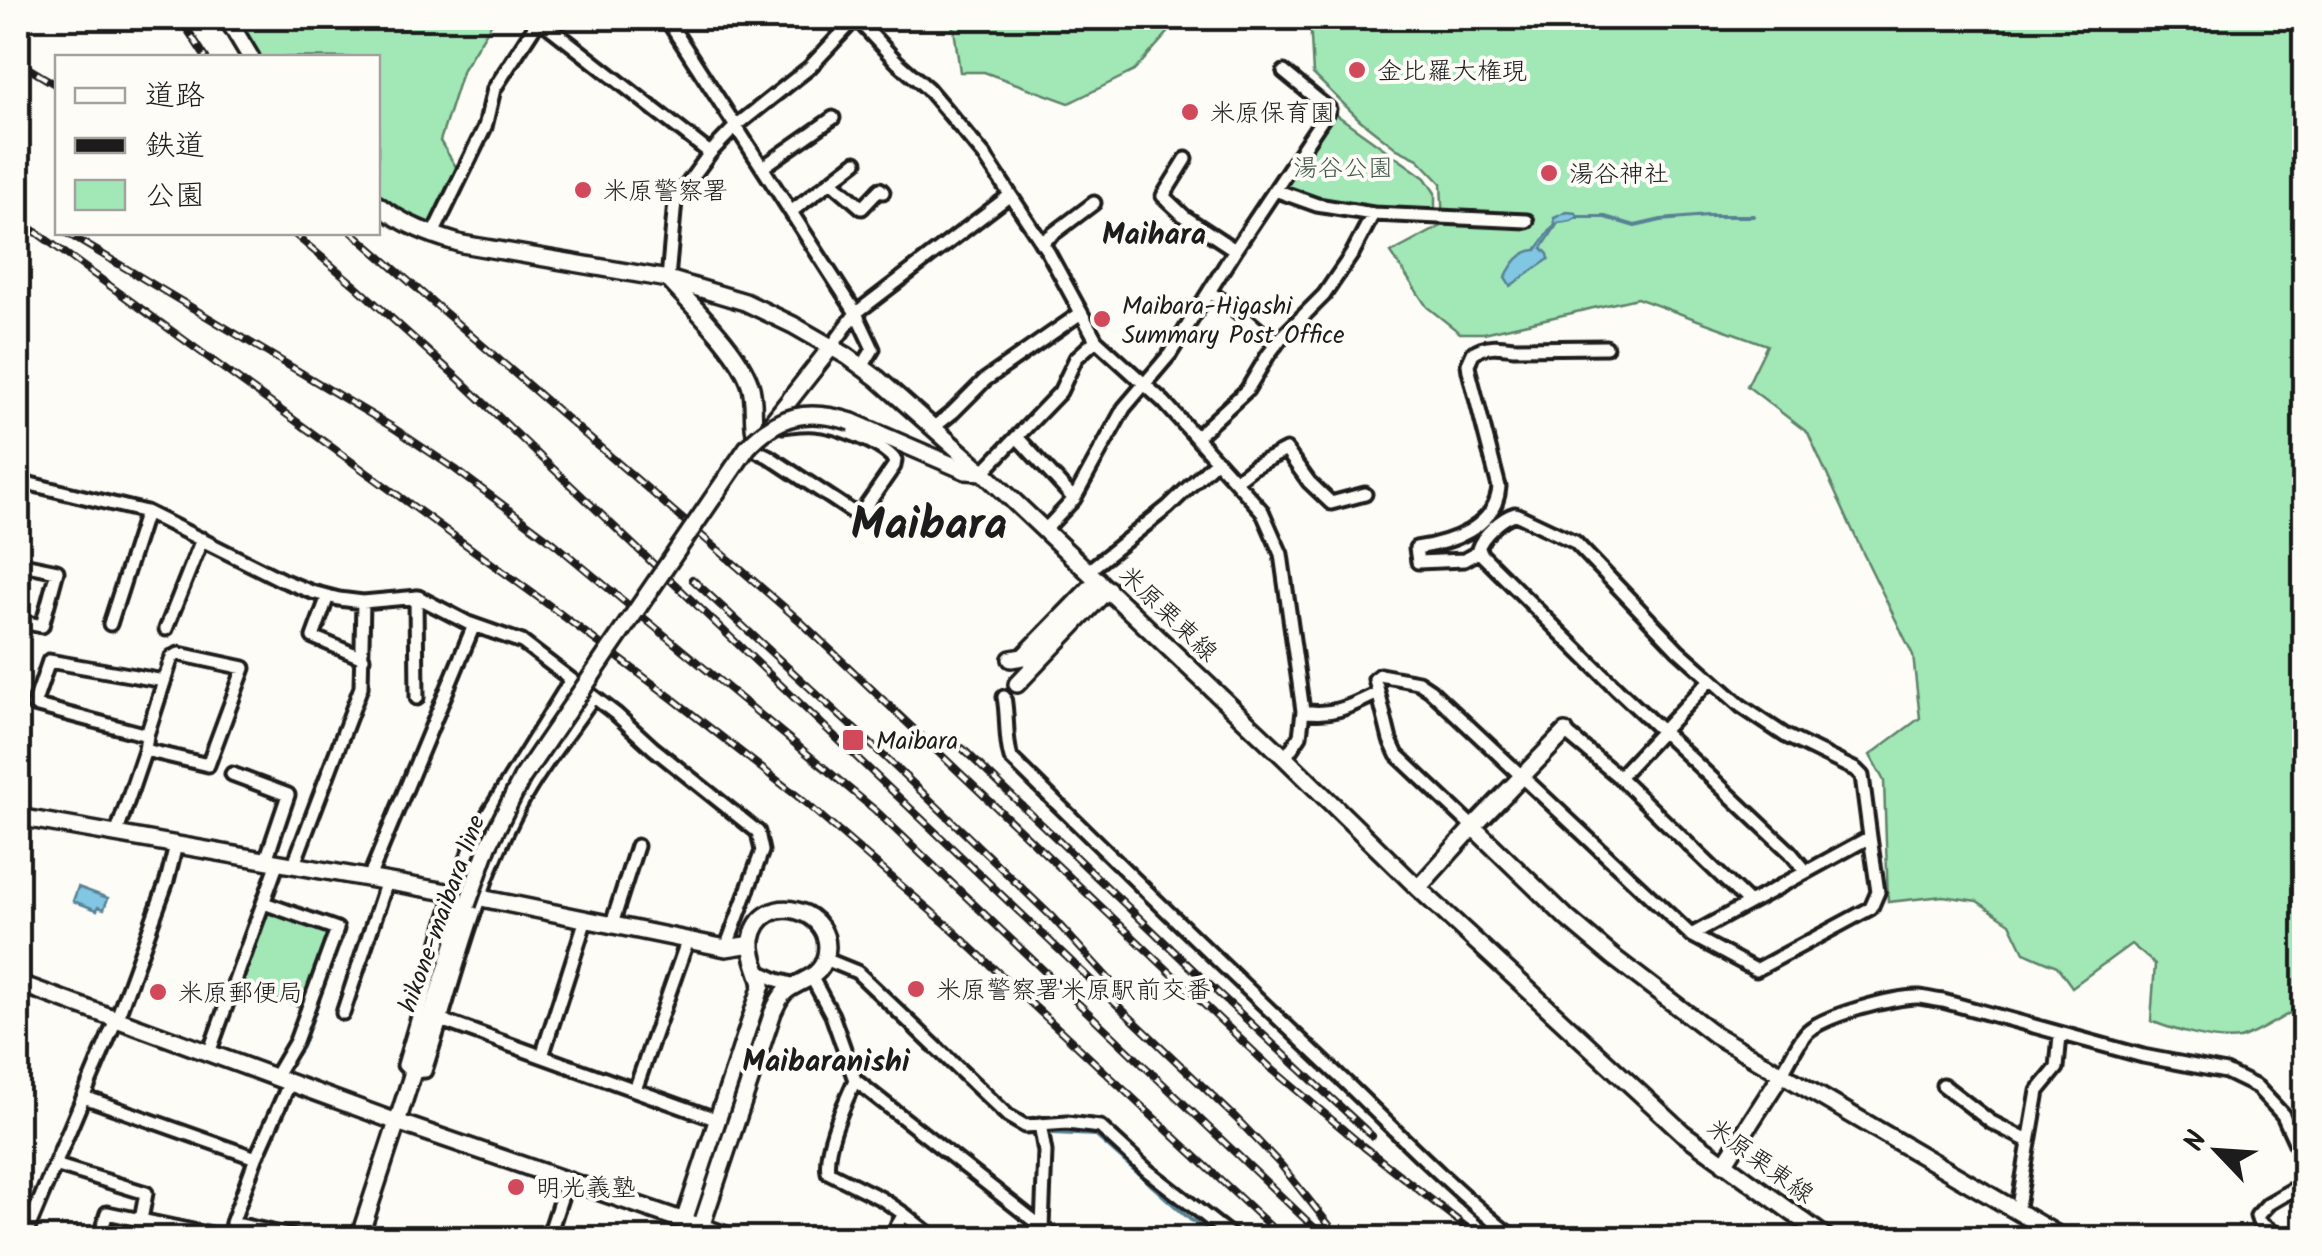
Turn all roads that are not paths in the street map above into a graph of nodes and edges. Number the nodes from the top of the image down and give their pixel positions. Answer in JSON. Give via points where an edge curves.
{"nodes":[{"id":1,"x":227,"y":18,"type":"edge"},
{"id":2,"x":540,"y":18,"type":"edge"},
{"id":3,"x":666,"y":18,"type":"edge"},
{"id":4,"x":856,"y":18,"type":"edge"},
{"id":5,"x":250,"y":55,"type":"edge"},
{"id":6,"x":1284,"y":72,"type":"dead end"},
{"id":7,"x":833,"y":118,"type":"dead end"},
{"id":8,"x":736,"y":126,"type":"junction"},
{"id":9,"x":710,"y":153,"type":"junction"},
{"id":10,"x":1186,"y":158,"type":"dead end"},
{"id":11,"x":856,"y":162,"type":"dead end"},
{"id":12,"x":764,"y":167,"type":"junction"},
{"id":13,"x":831,"y":181,"type":"junction"},
{"id":14,"x":1275,"y":190,"type":"junction"},
{"id":15,"x":883,"y":192,"type":"dead end"},
{"id":16,"x":1009,"y":196,"type":"junction"},
{"id":17,"x":1094,"y":203,"type":"dead end"},
{"id":18,"x":380,"y":207,"type":"edge"},
{"id":19,"x":792,"y":210,"type":"junction"},
{"id":20,"x":1373,"y":214,"type":"junction"},
{"id":21,"x":1527,"y":222,"type":"dead end"},
{"id":22,"x":432,"y":236,"type":"junction"},
{"id":23,"x":1042,"y":243,"type":"junction"},
{"id":24,"x":1235,"y":250,"type":"junction"},
{"id":25,"x":668,"y":279,"type":"junction"},
{"id":26,"x":1209,"y":292,"type":"junction"},
{"id":27,"x":856,"y":313,"type":"junction"},
{"id":28,"x":1080,"y":313,"type":"junction"},
{"id":29,"x":1096,"y":340,"type":"junction"},
{"id":30,"x":1276,"y":345,"type":"junction"},
{"id":31,"x":832,"y":346,"type":"junction"},
{"id":32,"x":1606,"y":348,"type":"dead end"},
{"id":33,"x":862,"y":366,"type":"junction"},
{"id":34,"x":1144,"y":386,"type":"junction"},
{"id":35,"x":933,"y":428,"type":"junction"},
{"id":36,"x":1017,"y":437,"type":"junction"},
{"id":37,"x":1196,"y":437,"type":"junction"},
{"id":38,"x":759,"y":438,"type":"junction"},
{"id":39,"x":1216,"y":461,"type":"junction"},
{"id":40,"x":983,"y":472,"type":"junction"},
{"id":41,"x":1235,"y":481,"type":"junction"},
{"id":42,"x":18,"y":482,"type":"edge"},
{"id":43,"x":1365,"y":494,"type":"dead end"},
{"id":44,"x":1074,"y":499,"type":"junction"},
{"id":45,"x":714,"y":501,"type":"dead end"},
{"id":46,"x":146,"y":512,"type":"junction"},
{"id":47,"x":1044,"y":531,"type":"junction"},
{"id":48,"x":202,"y":539,"type":"junction"},
{"id":49,"x":1480,"y":552,"type":"junction"},
{"id":50,"x":18,"y":563,"type":"edge"},
{"id":51,"x":1098,"y":580,"type":"junction"},
{"id":52,"x":328,"y":596,"type":"junction"},
{"id":53,"x":416,"y":597,"type":"junction"},
{"id":54,"x":363,"y":602,"type":"junction"},
{"id":55,"x":18,"y":621,"type":"edge"},
{"id":56,"x":110,"y":624,"type":"dead end"},
{"id":57,"x":474,"y":626,"type":"junction"},
{"id":58,"x":166,"y":629,"type":"dead end"},
{"id":59,"x":363,"y":658,"type":"junction"},
{"id":60,"x":1011,"y":659,"type":"dead end"},
{"id":61,"x":571,"y":680,"type":"junction"},
{"id":62,"x":1710,"y":680,"type":"junction"},
{"id":63,"x":164,"y":681,"type":"junction"},
{"id":64,"x":1017,"y":684,"type":"dead end"},
{"id":65,"x":1378,"y":692,"type":"junction"},
{"id":66,"x":593,"y":697,"type":"junction"},
{"id":67,"x":1004,"y":697,"type":"dead end"},
{"id":68,"x":417,"y":698,"type":"dead end"},
{"id":69,"x":1303,"y":712,"type":"junction"},
{"id":70,"x":1662,"y":730,"type":"junction"},
{"id":71,"x":1565,"y":732,"type":"joint"},
{"id":72,"x":147,"y":735,"type":"junction"},
{"id":73,"x":145,"y":750,"type":"junction"},
{"id":74,"x":1285,"y":758,"type":"junction"},
{"id":75,"x":232,"y":774,"type":"dead end"},
{"id":76,"x":1522,"y":776,"type":"junction"},
{"id":77,"x":1619,"y":777,"type":"junction"},
{"id":78,"x":18,"y":817,"type":"edge"},
{"id":79,"x":1473,"y":826,"type":"junction"},
{"id":80,"x":116,"y":835,"type":"junction"},
{"id":81,"x":1870,"y":836,"type":"junction"},
{"id":82,"x":176,"y":845,"type":"junction"},
{"id":83,"x":637,"y":846,"type":"dead end"},
{"id":84,"x":279,"y":862,"type":"junction"},
{"id":85,"x":1806,"y":870,"type":"junction"},
{"id":86,"x":370,"y":878,"type":"junction"},
{"id":87,"x":387,"y":881,"type":"junction"},
{"id":88,"x":1418,"y":888,"type":"junction"},
{"id":89,"x":454,"y":893,"type":"junction"},
{"id":90,"x":474,"y":901,"type":"junction"},
{"id":91,"x":264,"y":903,"type":"junction"},
{"id":92,"x":1749,"y":903,"type":"junction"},
{"id":93,"x":586,"y":919,"type":"junction"},
{"id":94,"x":612,"y":924,"type":"junction"},
{"id":95,"x":1691,"y":935,"type":"junction"},
{"id":96,"x":688,"y":939,"type":"junction"},
{"id":97,"x":752,"y":944,"type":"junction"},
{"id":98,"x":726,"y":948,"type":"junction"},
{"id":99,"x":825,"y":959,"type":"junction"},
{"id":100,"x":760,"y":972,"type":"junction"},
{"id":101,"x":812,"y":978,"type":"junction"},
{"id":102,"x":18,"y":983,"type":"edge"},
{"id":103,"x":795,"y":984,"type":"junction"},
{"id":104,"x":343,"y":1013,"type":"dead end"},
{"id":105,"x":116,"y":1019,"type":"junction"},
{"id":106,"x":442,"y":1020,"type":"junction"},
{"id":107,"x":2060,"y":1034,"type":"junction"},
{"id":108,"x":209,"y":1053,"type":"junction"},
{"id":109,"x":542,"y":1056,"type":"junction"},
{"id":110,"x":411,"y":1072,"type":"junction"},
{"id":111,"x":1781,"y":1075,"type":"junction"},
{"id":112,"x":283,"y":1080,"type":"junction"},
{"id":113,"x":855,"y":1080,"type":"junction"},
{"id":114,"x":1942,"y":1085,"type":"dead end"},
{"id":115,"x":635,"y":1090,"type":"junction"},
{"id":116,"x":84,"y":1097,"type":"junction"},
{"id":117,"x":718,"y":1120,"type":"junction"},
{"id":118,"x":396,"y":1122,"type":"junction"},
{"id":119,"x":1040,"y":1124,"type":"junction"},
{"id":120,"x":2028,"y":1141,"type":"junction"},
{"id":121,"x":256,"y":1158,"type":"junction"},
{"id":122,"x":2304,"y":1161,"type":"edge"},
{"id":123,"x":1724,"y":1164,"type":"junction"},
{"id":124,"x":55,"y":1165,"type":"junction"},
{"id":125,"x":567,"y":1180,"type":"junction"},
{"id":126,"x":2304,"y":1183,"type":"edge"},
{"id":127,"x":2016,"y":1212,"type":"junction"},
{"id":128,"x":904,"y":1214,"type":"junction"},
{"id":129,"x":142,"y":1215,"type":"junction"},
{"id":130,"x":684,"y":1221,"type":"junction"},
{"id":131,"x":702,"y":1227,"type":"junction"},
{"id":132,"x":1042,"y":1227,"type":"junction"},
{"id":133,"x":262,"y":1235,"type":"edge"},
{"id":134,"x":24,"y":1238,"type":"edge"},
{"id":135,"x":99,"y":1238,"type":"edge"},
{"id":136,"x":226,"y":1238,"type":"edge"},
{"id":137,"x":298,"y":1238,"type":"edge"},
{"id":138,"x":359,"y":1238,"type":"edge"},
{"id":139,"x":548,"y":1238,"type":"edge"},
{"id":140,"x":734,"y":1238,"type":"edge"},
{"id":141,"x":890,"y":1238,"type":"edge"},
{"id":142,"x":934,"y":1238,"type":"edge"},
{"id":143,"x":1057,"y":1238,"type":"edge"},
{"id":144,"x":1234,"y":1238,"type":"edge"},
{"id":145,"x":1514,"y":1238,"type":"edge"},
{"id":146,"x":1827,"y":1238,"type":"edge"},
{"id":147,"x":2063,"y":1238,"type":"edge"},
{"id":148,"x":2281,"y":1238,"type":"edge"}],
"edges":[{"from":1,"to":5,"type":"main road"},
{"from":2,"to":9,"type":"street"},
{"from":2,"to":22,"type":"street","via":[[494,88],[485,127]]},
{"from":3,"to":8,"type":"street"},
{"from":4,"to":8,"type":"street","via":[[809,68]]},
{"from":4,"to":16,"type":"street","via":[[928,89]]},
{"from":6,"to":14,"type":"street","via":[[1329,109]]},
{"from":7,"to":12,"type":"street"},
{"from":8,"to":9,"type":"street"},
{"from":8,"to":12,"type":"street"},
{"from":9,"to":25,"type":"street","via":[[675,202]]},
{"from":10,"to":24,"type":"street","via":[[1163,196]]},
{"from":11,"to":13,"type":"street"},
{"from":12,"to":19,"type":"street"},
{"from":13,"to":15,"type":"street","via":[[862,208]]},
{"from":13,"to":19,"type":"street"},
{"from":14,"to":20,"type":"street"},
{"from":14,"to":24,"type":"street"},
{"from":16,"to":23,"type":"street"},
{"from":16,"to":27,"type":"street"},
{"from":17,"to":23,"type":"street"},
{"from":18,"to":22,"type":"main road","name":"米原栗東線"},
{"from":19,"to":27,"type":"street"},
{"from":20,"to":21,"type":"street"},
{"from":20,"to":30,"type":"street","via":[[1324,295]]},
{"from":22,"to":25,"type":"main road","name":"米原栗東線"},
{"from":23,"to":28,"type":"street"},
{"from":24,"to":26,"type":"street"},
{"from":25,"to":31,"type":"main road","name":"米原栗東線","via":[[744,302]]},
{"from":25,"to":38,"type":"main road","via":[[739,362],[750,384]]},
{"from":26,"to":30,"type":"street"},
{"from":26,"to":34,"type":"street"},
{"from":27,"to":31,"type":"street"},
{"from":27,"to":33,"type":"street","via":[[873,349]]},
{"from":28,"to":29,"type":"street"},
{"from":28,"to":35,"type":"street","via":[[1000,368]]},
{"from":29,"to":34,"type":"street"},
{"from":29,"to":36,"type":"street"},
{"from":30,"to":37,"type":"street","via":[[1247,390]]},
{"from":31,"to":33,"type":"main road","name":"米原栗東線"},
{"from":31,"to":38,"type":"main road"},
{"from":32,"to":49,"type":"street","via":[[1486,346],[1473,353],[1469,371],[1499,494],[1474,528],[1446,543],[1416,548],[1418,562],[1464,560]]},
{"from":33,"to":35,"type":"main road","name":"米原栗東線"},
{"from":34,"to":37,"type":"street"},
{"from":34,"to":44,"type":"street","via":[[1124,408]]},
{"from":35,"to":40,"type":"main road","name":"米原栗東線"},
{"from":36,"to":40,"type":"street"},
{"from":36,"to":44,"type":"street"},
{"from":37,"to":39,"type":"street"},
{"from":38,"to":38,"type":"street","via":[[783,466],[857,515],[894,466],[888,451],[842,430],[813,424]]},
{"from":38,"to":40,"type":"main road","name":"hikone-maibara line","bridge":true,"via":[[777,423],[825,415]]},
{"from":38,"to":45,"type":"main road"},
{"from":38,"to":90,"type":"main road","name":"hikone-maibara line","bridge":true,"via":[[522,778],[488,846]]},
{"from":39,"to":41,"type":"street"},
{"from":39,"to":51,"type":"street"},
{"from":40,"to":47,"type":"main road","name":"米原栗東線"},
{"from":41,"to":43,"type":"street","via":[[1286,450],[1331,504]]},
{"from":41,"to":69,"type":"street","via":[[1271,526],[1281,554]]},
{"from":42,"to":46,"type":"street"},
{"from":44,"to":47,"type":"street"},
{"from":46,"to":48,"type":"street"},
{"from":46,"to":56,"type":"street"},
{"from":47,"to":51,"type":"main road","name":"米原栗東線"},
{"from":48,"to":52,"type":"street"},
{"from":48,"to":58,"type":"street"},
{"from":49,"to":62,"type":"street","via":[[1480,543],[1510,515],[1567,536]]},
{"from":49,"to":70,"type":"street"},
{"from":50,"to":55,"type":"street","via":[[57,571],[42,626]]},
{"from":51,"to":60,"type":"main road","via":[[1023,657]]},
{"from":51,"to":64,"type":"main road"},
{"from":51,"to":74,"type":"main road","name":"米原栗東線"},
{"from":52,"to":54,"type":"street"},
{"from":52,"to":59,"type":"street","via":[[313,637]]},
{"from":53,"to":54,"type":"street"},
{"from":53,"to":57,"type":"street"},
{"from":53,"to":68,"type":"street"},
{"from":54,"to":59,"type":"street"},
{"from":57,"to":61,"type":"street","via":[[522,642]]},
{"from":57,"to":86,"type":"street"},
{"from":59,"to":84,"type":"street","via":[[361,687]]},
{"from":61,"to":66,"type":"street"},
{"from":61,"to":89,"type":"street","via":[[478,830]]},
{"from":62,"to":70,"type":"street"},
{"from":62,"to":81,"type":"street","via":[[1786,736],[1862,776]]},
{"from":63,"to":72,"type":"street"},
{"from":63,"to":72,"type":"street","via":[[49,660],[34,705]]},
{"from":63,"to":73,"type":"street","via":[[174,654],[244,668],[208,765]]},
{"from":65,"to":69,"type":"street","via":[[1336,711]]},
{"from":65,"to":76,"type":"street","via":[[1380,676],[1423,684]]},
{"from":65,"to":79,"type":"street","via":[[1397,756]]},
{"from":66,"to":90,"type":"street","via":[[523,800]]},
{"from":66,"to":98,"type":"street","via":[[758,832],[762,851]]},
{"from":67,"to":145,"type":"street","via":[[1011,758]]},
{"from":69,"to":74,"type":"street","via":[[1300,736]]},
{"from":70,"to":77,"type":"street"},
{"from":70,"to":85,"type":"street"},
{"from":71,"to":76,"type":"main road"},
{"from":71,"to":77,"type":"street"},
{"from":72,"to":73,"type":"street"},
{"from":73,"to":80,"type":"street"},
{"from":74,"to":88,"type":"main road","name":"米原栗東線"},
{"from":75,"to":84,"type":"street","via":[[288,795]]},
{"from":76,"to":79,"type":"main road"},
{"from":76,"to":95,"type":"street"},
{"from":77,"to":92,"type":"street"},
{"from":78,"to":80,"type":"main road"},
{"from":79,"to":88,"type":"main road"},
{"from":79,"to":111,"type":"main road","via":[[1634,974]]},
{"from":80,"to":82,"type":"main road"},
{"from":81,"to":85,"type":"street"},
{"from":81,"to":95,"type":"street","via":[[1878,892],[1871,908],[1756,970]]},
{"from":82,"to":84,"type":"main road"},
{"from":82,"to":105,"type":"street"},
{"from":83,"to":94,"type":"street"},
{"from":84,"to":86,"type":"main road"},
{"from":84,"to":91,"type":"street"},
{"from":85,"to":92,"type":"street"},
{"from":86,"to":87,"type":"main road"},
{"from":87,"to":89,"type":"main road"},
{"from":87,"to":104,"type":"street"},
{"from":88,"to":123,"type":"main road","name":"米原栗東線"},
{"from":89,"to":90,"type":"main road"},
{"from":89,"to":110,"type":"street","via":[[404,1065]]},
{"from":90,"to":93,"type":"main road"},
{"from":90,"to":106,"type":"street"},
{"from":90,"to":110,"type":"main road","name":"hikone-maibara line"},
{"from":91,"to":108,"type":"street"},
{"from":91,"to":112,"type":"street","via":[[337,929]]},
{"from":92,"to":95,"type":"street"},
{"from":93,"to":94,"type":"main road"},
{"from":93,"to":109,"type":"street"},
{"from":94,"to":96,"type":"main road"},
{"from":96,"to":98,"type":"main road"},
{"from":96,"to":115,"type":"street"},
{"from":97,"to":98,"type":"main road"},
{"from":97,"to":99,"type":"main road","via":[[764,918],[790,908],[817,922],[826,939]]},
{"from":97,"to":100,"type":"main road"},
{"from":99,"to":101,"type":"main road"},
{"from":99,"to":119,"type":"street","via":[[857,972],[1008,1116],[1024,1126]]},
{"from":100,"to":103,"type":"street"},
{"from":100,"to":117,"type":"main road","via":[[762,985]]},
{"from":101,"to":103,"type":"main road"},
{"from":101,"to":113,"type":"street"},
{"from":102,"to":105,"type":"main road"},
{"from":103,"to":131,"type":"main road","via":[[773,1012]]},
{"from":105,"to":108,"type":"main road"},
{"from":105,"to":116,"type":"street"},
{"from":106,"to":109,"type":"street"},
{"from":106,"to":110,"type":"street","via":[[425,1071]]},
{"from":107,"to":111,"type":"street","via":[[1943,1002],[1898,998],[1822,1022],[1806,1033]]},
{"from":107,"to":120,"type":"street","via":[[2058,1068],[2038,1091]]},
{"from":107,"to":122,"type":"street","via":[[2226,1072],[2257,1087],[2283,1115]]},
{"from":108,"to":112,"type":"main road"},
{"from":109,"to":115,"type":"street"},
{"from":110,"to":118,"type":"main road","name":"hikone-maibara line"},
{"from":111,"to":123,"type":"main road"},
{"from":111,"to":127,"type":"main road"},
{"from":112,"to":118,"type":"main road"},
{"from":112,"to":121,"type":"street"},
{"from":113,"to":128,"type":"street","via":[[826,1159],[828,1172]]},
{"from":113,"to":132,"type":"street"},
{"from":114,"to":120,"type":"street"},
{"from":115,"to":117,"type":"street"},
{"from":116,"to":121,"type":"street"},
{"from":116,"to":124,"type":"street"},
{"from":117,"to":130,"type":"main road"},
{"from":118,"to":125,"type":"main road"},
{"from":118,"to":138,"type":"main road","name":"hikone-maibara line"},
{"from":119,"to":132,"type":"street","via":[[1046,1152]]},
{"from":119,"to":144,"type":"street","via":[[1100,1127]]},
{"from":120,"to":127,"type":"street"},
{"from":121,"to":133,"type":"street","via":[[232,1223]]},
{"from":123,"to":146,"type":"main road","name":"米原栗東線"},
{"from":124,"to":129,"type":"street","via":[[146,1193]]},
{"from":124,"to":134,"type":"street"},
{"from":125,"to":130,"type":"main road"},
{"from":125,"to":139,"type":"street"},
{"from":126,"to":148,"type":"street","via":[[2257,1216]]},
{"from":127,"to":147,"type":"main road"},
{"from":128,"to":141,"type":"street"},
{"from":128,"to":142,"type":"street"},
{"from":129,"to":135,"type":"street","via":[[107,1212]]},
{"from":129,"to":136,"type":"street"},
{"from":130,"to":131,"type":"main road"},
{"from":131,"to":140,"type":"main road"},
{"from":132,"to":143,"type":"street"},
{"from":133,"to":137,"type":"street"}]}
